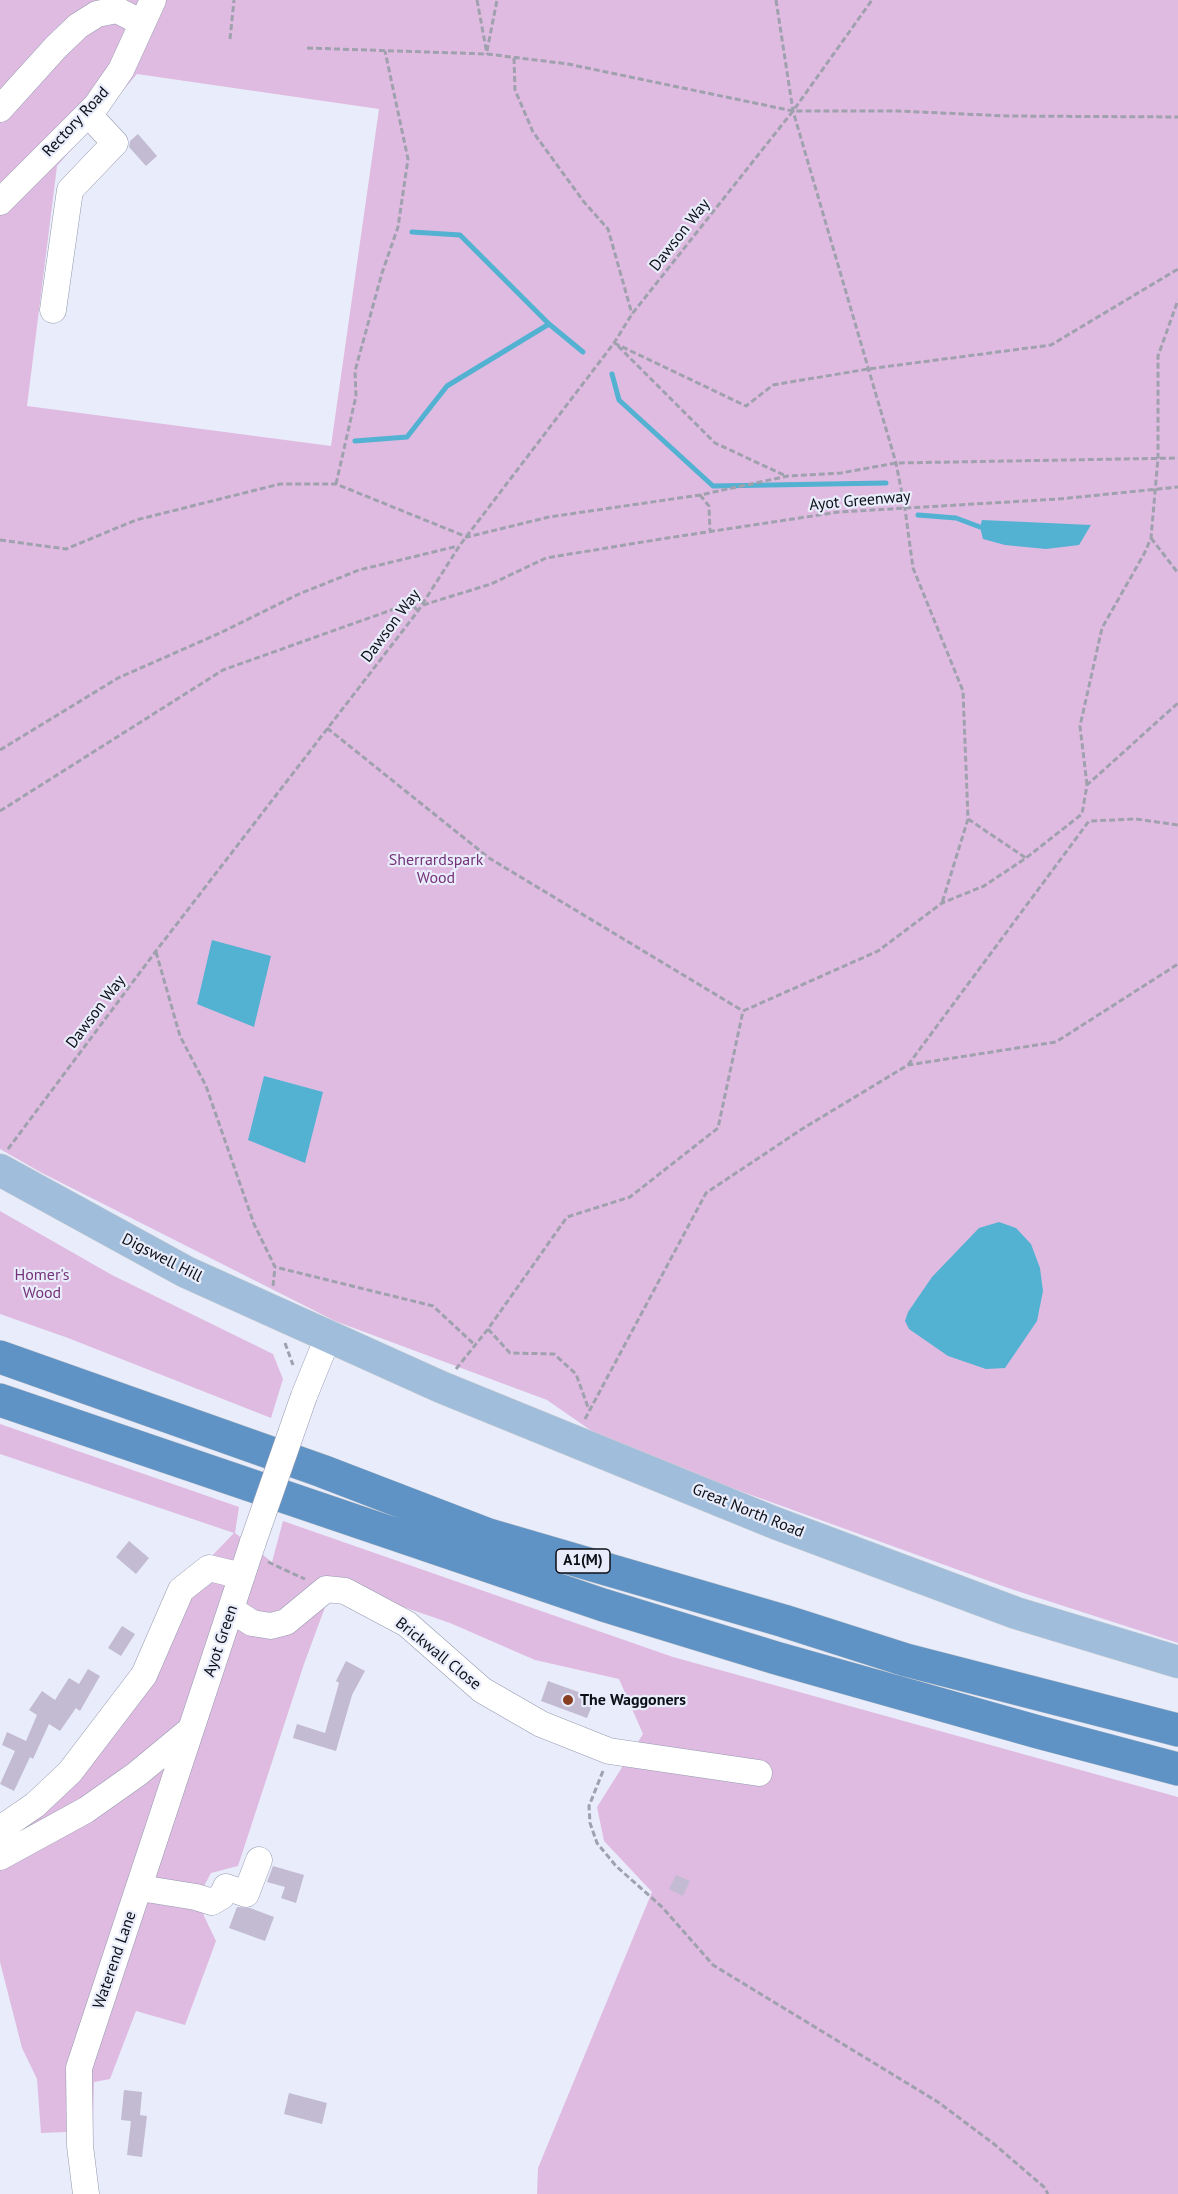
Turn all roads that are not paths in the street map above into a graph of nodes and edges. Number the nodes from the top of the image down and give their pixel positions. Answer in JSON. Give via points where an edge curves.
{"nodes":[{"id":1,"x":153,"y":0,"type":"edge"},
{"id":2,"x":142,"y":23,"type":"junction"},
{"id":3,"x":0,"y":109,"type":"edge"},
{"id":4,"x":87,"y":114,"type":"junction"},
{"id":5,"x":0,"y":202,"type":"edge"},
{"id":6,"x":52,"y":310,"type":"dead end"},
{"id":7,"x":2,"y":1162,"type":"edge"},
{"id":8,"x":328,"y":1337,"type":"junction"},
{"id":9,"x":0,"y":1357,"type":"edge"},
{"id":10,"x":0,"y":1400,"type":"edge"},
{"id":11,"x":242,"y":1576,"type":"junction"},
{"id":12,"x":232,"y":1610,"type":"junction"},
{"id":13,"x":1178,"y":1662,"type":"edge"},
{"id":14,"x":1178,"y":1730,"type":"edge"},
{"id":15,"x":189,"y":1731,"type":"junction"},
{"id":16,"x":1178,"y":1769,"type":"edge"},
{"id":17,"x":759,"y":1773,"type":"dead end"},
{"id":18,"x":0,"y":1829,"type":"edge"},
{"id":19,"x":0,"y":1857,"type":"edge"},
{"id":20,"x":259,"y":1860,"type":"dead end"},
{"id":21,"x":140,"y":1888,"type":"junction"},
{"id":22,"x":86,"y":2194,"type":"edge"}],
"edges":[{"from":1,"to":2,"type":"street","name":"Rectory Road"},
{"from":2,"to":3,"type":"street","via":[[117,10],[97,14],[56,46]]},
{"from":2,"to":4,"type":"street","name":"Rectory Road","via":[[122,70]]},
{"from":4,"to":5,"type":"street","name":"Rectory Road"},
{"from":4,"to":6,"type":"street","via":[[115,143],[70,190]]},
{"from":7,"to":8,"type":"main road","name":"Digswell Hill","via":[[186,1272]]},
{"from":8,"to":11,"type":"street","name":"Ayot Green","bridge":true,"via":[[304,1396],[259,1548]]},
{"from":8,"to":13,"type":"main road","name":"Great North Road","via":[[786,1527],[1016,1613]]},
{"from":9,"to":14,"type":"highway","number":"A1(M)","via":[[322,1471],[486,1534],[906,1660]]},
{"from":10,"to":16,"type":"highway","number":"A1(M)","via":[[603,1605],[776,1658]]},
{"from":11,"to":12,"type":"street","name":"Ayot Green"},
{"from":11,"to":18,"type":"street","via":[[209,1568],[181,1590],[144,1675],[70,1772],[35,1805]]},
{"from":12,"to":15,"type":"street","name":"Ayot Green"},
{"from":12,"to":17,"type":"street","name":"Brickwall Close","via":[[252,1623],[271,1626],[286,1622],[326,1589],[345,1591],[407,1624],[482,1690],[541,1724],[609,1751]]},
{"from":15,"to":19,"type":"street","via":[[86,1810]]},
{"from":15,"to":21,"type":"street","name":"Waterend Lane"},
{"from":20,"to":21,"type":"street","via":[[246,1894],[226,1887],[222,1896],[212,1902]]},
{"from":21,"to":22,"type":"street","name":"Waterend Lane","via":[[79,2068],[80,2146]]}]}
